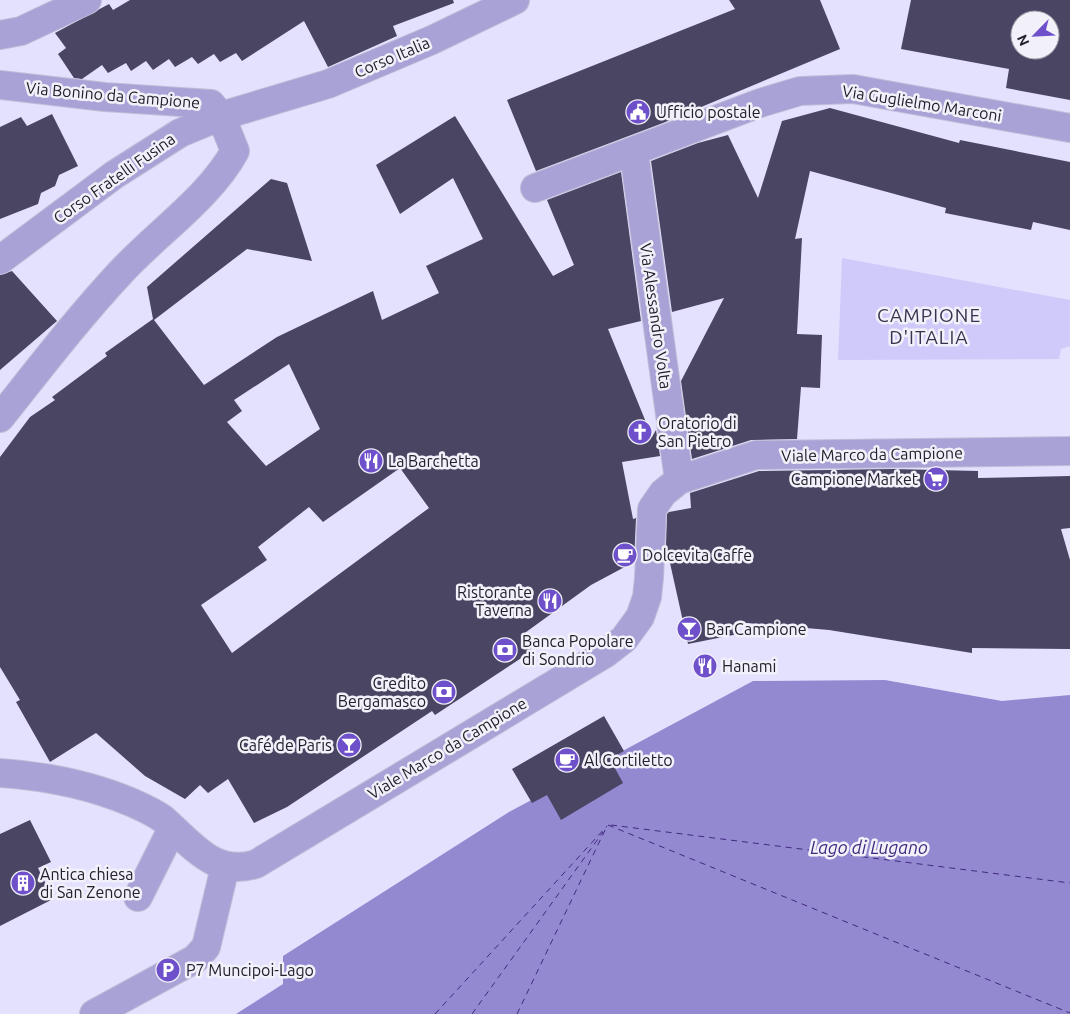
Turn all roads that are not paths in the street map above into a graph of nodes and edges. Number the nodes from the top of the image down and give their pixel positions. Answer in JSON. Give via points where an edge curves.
{"nodes":[{"id":1,"x":87,"y":0,"type":"edge"},
{"id":2,"x":515,"y":0,"type":"edge"},
{"id":3,"x":0,"y":34,"type":"edge"},
{"id":4,"x":0,"y":85,"type":"edge"},
{"id":5,"x":265,"y":103,"type":"joint"},
{"id":6,"x":221,"y":116,"type":"junction"},
{"id":7,"x":1070,"y":128,"type":"edge"},
{"id":8,"x":634,"y":152,"type":"junction"},
{"id":9,"x":535,"y":188,"type":"dead end"},
{"id":10,"x":0,"y":260,"type":"edge"},
{"id":11,"x":0,"y":418,"type":"edge"},
{"id":12,"x":1070,"y":451,"type":"edge"},
{"id":13,"x":678,"y":480,"type":"junction"},
{"id":14,"x":0,"y":773,"type":"edge"},
{"id":15,"x":172,"y":829,"type":"junction"},
{"id":16,"x":225,"y":867,"type":"junction"},
{"id":17,"x":138,"y":897,"type":"dead end"},
{"id":18,"x":94,"y":1014,"type":"edge"}],
"edges":[{"from":1,"to":3,"type":"street","via":[[21,31]]},
{"from":2,"to":5,"type":"street","name":"Corso Italia","via":[[328,84]]},
{"from":4,"to":6,"type":"street","name":"Via Bonino da Campione","via":[[105,97],[211,104]]},
{"from":5,"to":6,"type":"street","name":"Corso Fratelli Fusina"},
{"from":6,"to":10,"type":"street","name":"Corso Fratelli Fusina","via":[[180,133],[141,156]]},
{"from":6,"to":11,"type":"street","via":[[235,152],[223,173],[121,272]]},
{"from":7,"to":8,"type":"street","name":"Via Guglielmo Marconi","via":[[853,89],[800,91],[760,103]]},
{"from":8,"to":9,"type":"street","name":"Via Guglielmo Marconi"},
{"from":8,"to":13,"type":"street","name":"Via Alessandro Volta"},
{"from":12,"to":13,"type":"street","name":"Viale Marco da Campione","via":[[756,455]]},
{"from":13,"to":16,"type":"street","name":"Viale Marco da Campione","via":[[652,509],[647,598],[640,618],[624,639],[606,653],[256,864],[240,869]]},
{"from":14,"to":15,"type":"street","via":[[46,778],[88,788],[133,803],[161,818]]},
{"from":15,"to":16,"type":"street","via":[[208,859]]},
{"from":15,"to":17,"type":"street"},
{"from":16,"to":18,"type":"street","via":[[206,947],[195,959]]}]}
